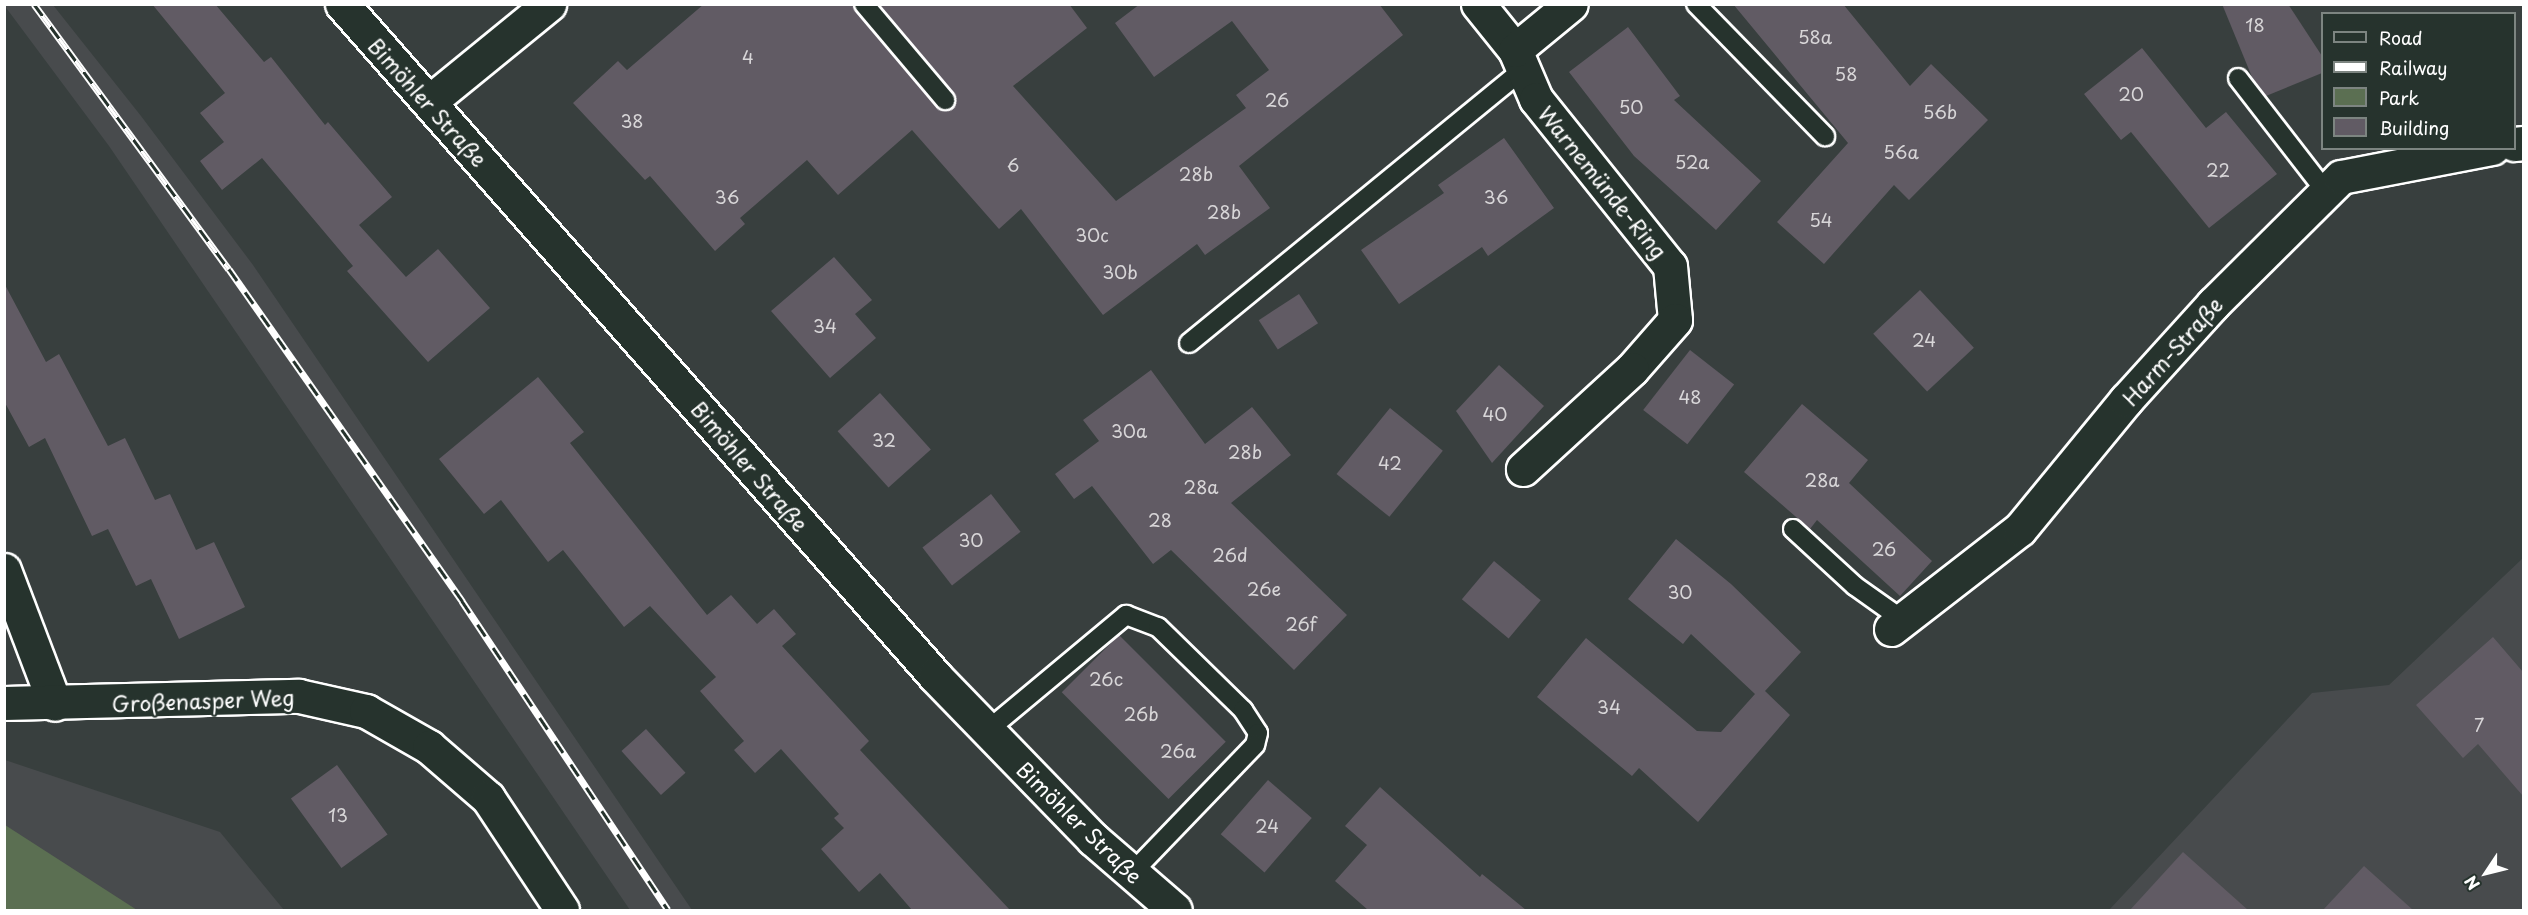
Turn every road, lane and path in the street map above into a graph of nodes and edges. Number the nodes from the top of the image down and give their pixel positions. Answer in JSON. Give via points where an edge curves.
{"nodes":[{"id":1,"x":342,"y":4,"type":"edge"},
{"id":2,"x":549,"y":4,"type":"edge"},
{"id":3,"x":864,"y":4,"type":"edge"},
{"id":4,"x":1478,"y":4,"type":"edge"},
{"id":5,"x":1571,"y":4,"type":"edge"},
{"id":6,"x":1696,"y":4,"type":"edge"},
{"id":7,"x":1519,"y":60,"type":"junction"},
{"id":8,"x":2238,"y":78,"type":"dead end"},
{"id":9,"x":945,"y":100,"type":"dead end"},
{"id":10,"x":429,"y":102,"type":"junction"},
{"id":11,"x":1825,"y":136,"type":"dead end"},
{"id":12,"x":2482,"y":150,"type":"edge"},
{"id":13,"x":2326,"y":192,"type":"junction"},
{"id":14,"x":1189,"y":343,"type":"dead end"},
{"id":15,"x":1522,"y":469,"type":"dead end"},
{"id":16,"x":1793,"y":529,"type":"dead end"},
{"id":17,"x":4,"y":570,"type":"edge"},
{"id":18,"x":1897,"y":624,"type":"joint"},
{"id":19,"x":4,"y":703,"type":"edge"},
{"id":20,"x":55,"y":704,"type":"junction"},
{"id":21,"x":988,"y":730,"type":"junction"},
{"id":22,"x":1132,"y":873,"type":"junction"},
{"id":23,"x":562,"y":910,"type":"edge"},
{"id":24,"x":1175,"y":910,"type":"edge"}],
"edges":[{"from":1,"to":10,"type":"street","name":"Bimöhler Straße"},
{"from":2,"to":10,"type":"street"},
{"from":3,"to":9,"type":"lane"},
{"from":4,"to":7,"type":"street","name":"Warnemünde-Ring"},
{"from":5,"to":7,"type":"street"},
{"from":6,"to":11,"type":"lane"},
{"from":7,"to":14,"type":"lane"},
{"from":7,"to":15,"type":"street","name":"Warnemünde-Ring","via":[[1536,99],[1670,266],[1675,320],[1632,369]]},
{"from":8,"to":13,"type":"lane"},
{"from":10,"to":21,"type":"street","name":"Bimöhler Straße"},
{"from":12,"to":13,"type":"street","name":"Harm-Straße","via":[[2341,177]]},
{"from":13,"to":18,"type":"street","name":"Harm-Straße","via":[[2213,304],[2126,400],[2020,529]]},
{"from":16,"to":18,"type":"lane"},
{"from":17,"to":20,"type":"street"},
{"from":19,"to":20,"type":"street","name":"Großenasper Weg"},
{"from":20,"to":23,"type":"street","name":"Großenasper Weg","via":[[299,696],[366,711],[429,747],[488,798]]},
{"from":21,"to":22,"type":"street","name":"Bimöhler Straße","via":[[1093,839]]},
{"from":21,"to":22,"type":"lane","via":[[1126,615],[1158,627],[1243,710],[1258,733],[1255,745]]},
{"from":22,"to":24,"type":"street","name":"Bimöhler Straße"}]}
